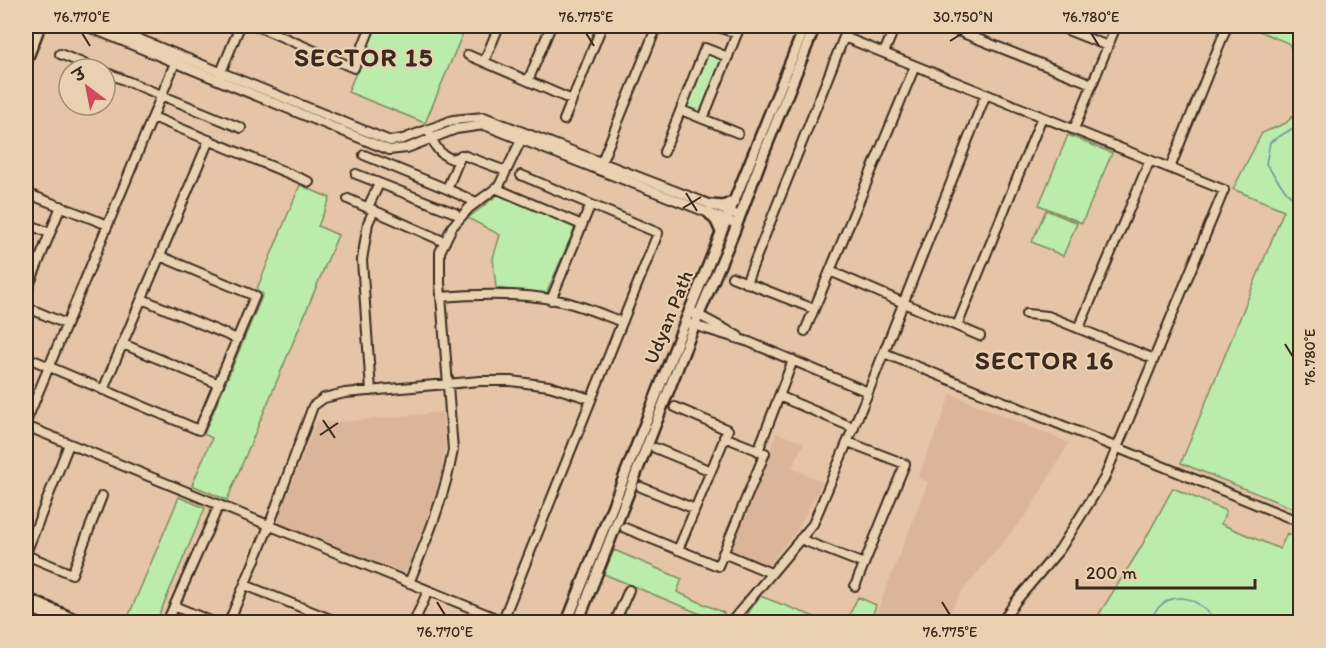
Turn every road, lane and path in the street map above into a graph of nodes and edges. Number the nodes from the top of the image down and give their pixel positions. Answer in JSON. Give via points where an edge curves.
{"nodes":[{"id":1,"x":31,"y":26,"type":"edge"},
{"id":2,"x":40,"y":26,"type":"edge"},
{"id":3,"x":86,"y":26,"type":"edge"},
{"id":4,"x":107,"y":26,"type":"edge"},
{"id":5,"x":240,"y":26,"type":"edge"},
{"id":6,"x":257,"y":26,"type":"edge"},
{"id":7,"x":371,"y":26,"type":"edge"},
{"id":8,"x":499,"y":26,"type":"edge"},
{"id":9,"x":551,"y":26,"type":"edge"},
{"id":10,"x":602,"y":26,"type":"edge"},
{"id":11,"x":657,"y":26,"type":"edge"},
{"id":12,"x":716,"y":26,"type":"edge"},
{"id":13,"x":740,"y":26,"type":"edge"},
{"id":14,"x":805,"y":26,"type":"edge"},
{"id":15,"x":815,"y":26,"type":"edge"},
{"id":16,"x":895,"y":26,"type":"edge"},
{"id":17,"x":945,"y":26,"type":"edge"},
{"id":18,"x":1057,"y":26,"type":"edge"},
{"id":19,"x":1116,"y":26,"type":"edge"},
{"id":20,"x":1227,"y":26,"type":"edge"},
{"id":21,"x":737,"y":34,"type":"junction"},
{"id":22,"x":26,"y":38,"type":"edge"},
{"id":23,"x":1108,"y":46,"type":"junction"},
{"id":24,"x":884,"y":53,"type":"junction"},
{"id":25,"x":60,"y":54,"type":"dead end"},
{"id":26,"x":468,"y":55,"type":"dead end"},
{"id":27,"x":67,"y":57,"type":"edge"},
{"id":28,"x":728,"y":57,"type":"junction"},
{"id":29,"x":177,"y":59,"type":"junction"},
{"id":30,"x":26,"y":62,"type":"edge"},
{"id":31,"x":484,"y":62,"type":"junction"},
{"id":32,"x":915,"y":66,"type":"junction"},
{"id":33,"x":219,"y":76,"type":"junction"},
{"id":34,"x":117,"y":77,"type":"edge"},
{"id":35,"x":528,"y":81,"type":"junction"},
{"id":36,"x":1092,"y":84,"type":"junction"},
{"id":37,"x":986,"y":94,"type":"junction"},
{"id":38,"x":162,"y":95,"type":"junction"},
{"id":39,"x":572,"y":100,"type":"junction"},
{"id":40,"x":681,"y":110,"type":"junction"},
{"id":41,"x":153,"y":117,"type":"junction"},
{"id":42,"x":1042,"y":117,"type":"junction"},
{"id":43,"x":703,"y":119,"type":"junction"},
{"id":44,"x":564,"y":120,"type":"dead end"},
{"id":45,"x":241,"y":128,"type":"dead end"},
{"id":46,"x":1074,"y":129,"type":"junction"},
{"id":47,"x":429,"y":130,"type":"junction"},
{"id":48,"x":738,"y":133,"type":"dead end"},
{"id":49,"x":523,"y":136,"type":"junction"},
{"id":50,"x":432,"y":138,"type":"junction"},
{"id":51,"x":209,"y":140,"type":"junction"},
{"id":52,"x":664,"y":152,"type":"dead end"},
{"id":53,"x":364,"y":155,"type":"dead end"},
{"id":54,"x":460,"y":155,"type":"junction"},
{"id":55,"x":1150,"y":160,"type":"junction"},
{"id":56,"x":600,"y":166,"type":"junction"},
{"id":57,"x":1170,"y":168,"type":"junction"},
{"id":58,"x":506,"y":171,"type":"junction"},
{"id":59,"x":356,"y":174,"type":"dead end"},
{"id":60,"x":521,"y":175,"type":"dead end"},
{"id":61,"x":309,"y":182,"type":"dead end"},
{"id":62,"x":379,"y":184,"type":"junction"},
{"id":63,"x":495,"y":188,"type":"junction"},
{"id":64,"x":447,"y":189,"type":"junction"},
{"id":65,"x":26,"y":193,"type":"edge"},
{"id":66,"x":348,"y":199,"type":"dead end"},
{"id":67,"x":734,"y":201,"type":"junction"},
{"id":68,"x":476,"y":202,"type":"junction"},
{"id":69,"x":61,"y":206,"type":"junction"},
{"id":70,"x":590,"y":206,"type":"junction"},
{"id":71,"x":371,"y":208,"type":"junction"},
{"id":72,"x":710,"y":209,"type":"junction"},
{"id":73,"x":728,"y":216,"type":"junction"},
{"id":74,"x":460,"y":218,"type":"junction"},
{"id":75,"x":739,"y":220,"type":"junction"},
{"id":76,"x":26,"y":223,"type":"edge"},
{"id":77,"x":108,"y":225,"type":"junction"},
{"id":78,"x":582,"y":225,"type":"junction"},
{"id":79,"x":721,"y":232,"type":"junction"},
{"id":80,"x":50,"y":233,"type":"junction"},
{"id":81,"x":445,"y":242,"type":"junction"},
{"id":82,"x":160,"y":256,"type":"junction"},
{"id":83,"x":830,"y":271,"type":"junction"},
{"id":84,"x":29,"y":273,"type":"edge"},
{"id":85,"x":732,"y":277,"type":"dead end"},
{"id":86,"x":746,"y":283,"type":"junction"},
{"id":87,"x":26,"y":293,"type":"edge"},
{"id":88,"x":441,"y":297,"type":"junction"},
{"id":89,"x":142,"y":299,"type":"junction"},
{"id":90,"x":551,"y":300,"type":"junction"},
{"id":91,"x":903,"y":304,"type":"junction"},
{"id":92,"x":26,"y":307,"type":"edge"},
{"id":93,"x":814,"y":309,"type":"junction"},
{"id":94,"x":694,"y":312,"type":"junction"},
{"id":95,"x":1026,"y":314,"type":"dead end"},
{"id":96,"x":622,"y":322,"type":"junction"},
{"id":97,"x":66,"y":324,"type":"junction"},
{"id":98,"x":689,"y":324,"type":"junction"},
{"id":99,"x":957,"y":326,"type":"junction"},
{"id":100,"x":1079,"y":328,"type":"junction"},
{"id":101,"x":805,"y":331,"type":"dead end"},
{"id":102,"x":980,"y":336,"type":"dead end"},
{"id":103,"x":237,"y":339,"type":"junction"},
{"id":104,"x":749,"y":342,"type":"junction"},
{"id":105,"x":123,"y":344,"type":"junction"},
{"id":106,"x":884,"y":353,"type":"junction"},
{"id":107,"x":26,"y":357,"type":"edge"},
{"id":108,"x":1154,"y":359,"type":"junction"},
{"id":109,"x":793,"y":360,"type":"junction"},
{"id":110,"x":49,"y":367,"type":"junction"},
{"id":111,"x":219,"y":384,"type":"junction"},
{"id":112,"x":448,"y":384,"type":"junction"},
{"id":113,"x":104,"y":390,"type":"junction"},
{"id":114,"x":371,"y":391,"type":"junction"},
{"id":115,"x":868,"y":392,"type":"junction"},
{"id":116,"x":779,"y":396,"type":"junction"},
{"id":117,"x":591,"y":399,"type":"junction"},
{"id":118,"x":675,"y":407,"type":"dead end"},
{"id":119,"x":26,"y":424,"type":"edge"},
{"id":120,"x":854,"y":428,"type":"junction"},
{"id":121,"x":724,"y":437,"type":"junction"},
{"id":122,"x":848,"y":442,"type":"junction"},
{"id":123,"x":69,"y":444,"type":"junction"},
{"id":124,"x":1117,"y":447,"type":"junction"},
{"id":125,"x":655,"y":448,"type":"dead end"},
{"id":126,"x":758,"y":451,"type":"junction"},
{"id":127,"x":711,"y":471,"type":"junction"},
{"id":128,"x":641,"y":487,"type":"dead end"},
{"id":129,"x":102,"y":496,"type":"dead end"},
{"id":130,"x":219,"y":505,"type":"junction"},
{"id":131,"x":695,"y":509,"type":"junction"},
{"id":132,"x":1300,"y":522,"type":"edge"},
{"id":133,"x":269,"y":526,"type":"junction"},
{"id":134,"x":625,"y":528,"type":"dead end"},
{"id":135,"x":800,"y":539,"type":"junction"},
{"id":136,"x":678,"y":550,"type":"junction"},
{"id":137,"x":723,"y":553,"type":"junction"},
{"id":138,"x":26,"y":554,"type":"edge"},
{"id":139,"x":864,"y":564,"type":"junction"},
{"id":140,"x":771,"y":573,"type":"junction"},
{"id":141,"x":409,"y":583,"type":"junction"},
{"id":142,"x":245,"y":585,"type":"junction"},
{"id":143,"x":855,"y":586,"type":"dead end"},
{"id":144,"x":629,"y":590,"type":"dead end"},
{"id":145,"x":428,"y":591,"type":"junction"},
{"id":146,"x":26,"y":598,"type":"edge"},
{"id":147,"x":26,"y":606,"type":"edge"},
{"id":148,"x":174,"y":606,"type":"junction"},
{"id":149,"x":616,"y":620,"type":"edge"},
{"id":150,"x":64,"y":622,"type":"edge"},
{"id":151,"x":81,"y":622,"type":"edge"},
{"id":152,"x":167,"y":622,"type":"edge"},
{"id":153,"x":213,"y":622,"type":"edge"},
{"id":154,"x":229,"y":622,"type":"edge"},
{"id":155,"x":338,"y":622,"type":"edge"},
{"id":156,"x":414,"y":622,"type":"edge"},
{"id":157,"x":502,"y":622,"type":"edge"},
{"id":158,"x":567,"y":622,"type":"edge"},
{"id":159,"x":578,"y":622,"type":"edge"},
{"id":160,"x":630,"y":622,"type":"edge"},
{"id":161,"x":731,"y":622,"type":"edge"},
{"id":162,"x":1002,"y":622,"type":"edge"}],
"edges":[{"from":1,"to":22,"type":"main road"},
{"from":2,"to":30,"type":"main road"},
{"from":3,"to":29,"type":"street"},
{"from":4,"to":29,"type":"street"},
{"from":5,"to":33,"type":"street"},
{"from":6,"to":7,"type":"street","via":[[354,68]]},
{"from":8,"to":31,"type":"street"},
{"from":9,"to":35,"type":"street"},
{"from":10,"to":39,"type":"street"},
{"from":11,"to":56,"type":"street"},
{"from":12,"to":21,"type":"street"},
{"from":13,"to":21,"type":"street"},
{"from":14,"to":67,"type":"main road","name":"Udyan Path"},
{"from":15,"to":75,"type":"main road","name":"Udyan Path"},
{"from":16,"to":24,"type":"street"},
{"from":17,"to":36,"type":"street"},
{"from":18,"to":23,"type":"street"},
{"from":19,"to":23,"type":"street"},
{"from":20,"to":57,"type":"street"},
{"from":21,"to":28,"type":"street"},
{"from":23,"to":36,"type":"street"},
{"from":24,"to":32,"type":"street"},
{"from":24,"to":86,"type":"street","via":[[844,37]]},
{"from":25,"to":27,"type":"street"},
{"from":26,"to":31,"type":"street"},
{"from":28,"to":40,"type":"street","via":[[705,48]]},
{"from":28,"to":43,"type":"street"},
{"from":29,"to":33,"type":"street"},
{"from":29,"to":38,"type":"street"},
{"from":31,"to":35,"type":"street"},
{"from":32,"to":37,"type":"street"},
{"from":32,"to":83,"type":"street"},
{"from":33,"to":47,"type":"street","via":[[390,141]]},
{"from":33,"to":50,"type":"street","via":[[389,150]]},
{"from":34,"to":38,"type":"street"},
{"from":35,"to":39,"type":"street"},
{"from":36,"to":46,"type":"street"},
{"from":37,"to":42,"type":"street"},
{"from":37,"to":91,"type":"street"},
{"from":38,"to":41,"type":"street"},
{"from":38,"to":45,"type":"street"},
{"from":39,"to":44,"type":"street"},
{"from":40,"to":43,"type":"street"},
{"from":40,"to":52,"type":"street"},
{"from":41,"to":51,"type":"street"},
{"from":41,"to":77,"type":"street"},
{"from":42,"to":46,"type":"street"},
{"from":42,"to":99,"type":"street"},
{"from":43,"to":48,"type":"street"},
{"from":46,"to":55,"type":"street"},
{"from":47,"to":49,"type":"street","via":[[453,120],[484,117]]},
{"from":47,"to":50,"type":"street"},
{"from":49,"to":50,"type":"street","via":[[484,126],[456,129]]},
{"from":49,"to":56,"type":"street"},
{"from":49,"to":58,"type":"street"},
{"from":50,"to":54,"type":"street","via":[[440,153],[452,159]]},
{"from":51,"to":61,"type":"street"},
{"from":51,"to":82,"type":"street"},
{"from":53,"to":64,"type":"street"},
{"from":54,"to":58,"type":"street"},
{"from":54,"to":64,"type":"street"},
{"from":55,"to":57,"type":"street"},
{"from":55,"to":100,"type":"street"},
{"from":56,"to":72,"type":"street"},
{"from":57,"to":108,"type":"street","via":[[1224,190]]},
{"from":58,"to":63,"type":"street"},
{"from":59,"to":62,"type":"street"},
{"from":60,"to":70,"type":"street"},
{"from":62,"to":71,"type":"street"},
{"from":62,"to":74,"type":"street"},
{"from":63,"to":68,"type":"street"},
{"from":63,"to":78,"type":"street"},
{"from":64,"to":68,"type":"street"},
{"from":65,"to":69,"type":"street"},
{"from":66,"to":71,"type":"street"},
{"from":67,"to":72,"type":"main road"},
{"from":67,"to":73,"type":"main road","name":"Udyan Path"},
{"from":68,"to":74,"type":"street"},
{"from":69,"to":77,"type":"street"},
{"from":69,"to":80,"type":"street"},
{"from":70,"to":78,"type":"street"},
{"from":70,"to":96,"type":"street","via":[[658,233]]},
{"from":71,"to":81,"type":"street"},
{"from":71,"to":114,"type":"street","via":[[362,260]]},
{"from":72,"to":73,"type":"street"},
{"from":72,"to":79,"type":"main road"},
{"from":73,"to":75,"type":"street"},
{"from":73,"to":79,"type":"main road","name":"Udyan Path"},
{"from":74,"to":81,"type":"street"},
{"from":75,"to":94,"type":"main road","name":"Udyan Path"},
{"from":76,"to":80,"type":"street"},
{"from":77,"to":97,"type":"street"},
{"from":78,"to":90,"type":"street"},
{"from":79,"to":94,"type":"main road","name":"Udyan Path"},
{"from":80,"to":84,"type":"street"},
{"from":81,"to":88,"type":"street","via":[[440,252]]},
{"from":82,"to":89,"type":"street"},
{"from":82,"to":103,"type":"street","via":[[255,296]]},
{"from":83,"to":91,"type":"street"},
{"from":83,"to":93,"type":"street"},
{"from":84,"to":87,"type":"street"},
{"from":85,"to":86,"type":"street"},
{"from":86,"to":93,"type":"street"},
{"from":88,"to":90,"type":"street"},
{"from":88,"to":112,"type":"street"},
{"from":89,"to":103,"type":"street"},
{"from":89,"to":105,"type":"street"},
{"from":90,"to":96,"type":"street"},
{"from":91,"to":99,"type":"street"},
{"from":91,"to":106,"type":"street"},
{"from":92,"to":97,"type":"street"},
{"from":93,"to":101,"type":"street"},
{"from":94,"to":98,"type":"main road","name":"Udyan Path"},
{"from":94,"to":104,"type":"street"},
{"from":95,"to":100,"type":"street","via":[[1048,316]]},
{"from":96,"to":117,"type":"street"},
{"from":97,"to":110,"type":"street"},
{"from":98,"to":104,"type":"street"},
{"from":98,"to":158,"type":"main road","name":"Udyan Path"},
{"from":98,"to":159,"type":"main road","name":"Udyan Path"},
{"from":99,"to":102,"type":"street"},
{"from":100,"to":108,"type":"street"},
{"from":103,"to":111,"type":"street"},
{"from":104,"to":109,"type":"street"},
{"from":105,"to":111,"type":"street"},
{"from":105,"to":113,"type":"street"},
{"from":106,"to":115,"type":"street"},
{"from":106,"to":124,"type":"street"},
{"from":107,"to":110,"type":"street"},
{"from":108,"to":124,"type":"street"},
{"from":109,"to":115,"type":"street"},
{"from":109,"to":116,"type":"street"},
{"from":110,"to":113,"type":"street"},
{"from":110,"to":119,"type":"street"},
{"from":111,"to":113,"type":"street","via":[[199,430]]},
{"from":112,"to":114,"type":"street"},
{"from":112,"to":117,"type":"street","via":[[511,381],[549,386]]},
{"from":112,"to":141,"type":"street","via":[[453,450],[448,476]]},
{"from":114,"to":133,"type":"street","via":[[324,398],[314,406]]},
{"from":115,"to":120,"type":"street"},
{"from":116,"to":120,"type":"street"},
{"from":116,"to":126,"type":"street"},
{"from":117,"to":157,"type":"street"},
{"from":118,"to":121,"type":"street","via":[[728,430]]},
{"from":119,"to":123,"type":"street"},
{"from":120,"to":122,"type":"street"},
{"from":121,"to":126,"type":"street"},
{"from":121,"to":127,"type":"street"},
{"from":122,"to":135,"type":"street","via":[[813,524]]},
{"from":122,"to":139,"type":"street","via":[[905,464]]},
{"from":123,"to":130,"type":"street"},
{"from":123,"to":138,"type":"street"},
{"from":124,"to":132,"type":"street"},
{"from":124,"to":162,"type":"street","via":[[1104,479],[1060,549]]},
{"from":125,"to":127,"type":"street"},
{"from":126,"to":137,"type":"street","via":[[765,453]]},
{"from":127,"to":131,"type":"street"},
{"from":128,"to":131,"type":"street"},
{"from":129,"to":138,"type":"street","via":[[72,574]]},
{"from":130,"to":133,"type":"street"},
{"from":130,"to":148,"type":"street"},
{"from":131,"to":136,"type":"street"},
{"from":133,"to":141,"type":"street"},
{"from":133,"to":142,"type":"street"},
{"from":134,"to":136,"type":"street"},
{"from":135,"to":139,"type":"street"},
{"from":135,"to":140,"type":"street"},
{"from":136,"to":137,"type":"street","via":[[718,566]]},
{"from":137,"to":140,"type":"street"},
{"from":139,"to":143,"type":"street"},
{"from":140,"to":161,"type":"street"},
{"from":141,"to":145,"type":"street"},
{"from":142,"to":154,"type":"street"},
{"from":142,"to":155,"type":"street"},
{"from":144,"to":149,"type":"street"},
{"from":145,"to":156,"type":"street"},
{"from":145,"to":157,"type":"street"},
{"from":146,"to":151,"type":"main road"},
{"from":147,"to":150,"type":"main road"},
{"from":148,"to":152,"type":"street"},
{"from":148,"to":153,"type":"street"},
{"from":149,"to":160,"type":"street"}]}
